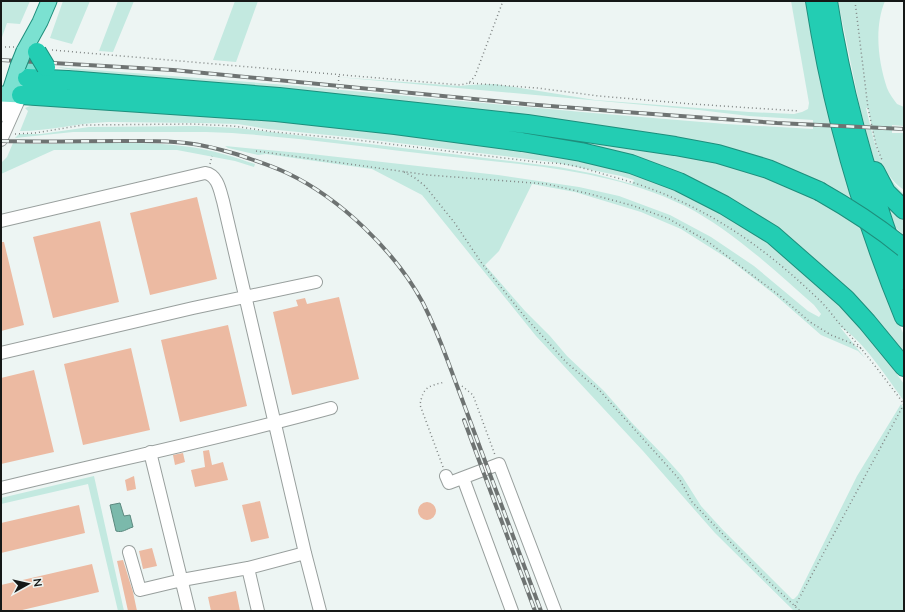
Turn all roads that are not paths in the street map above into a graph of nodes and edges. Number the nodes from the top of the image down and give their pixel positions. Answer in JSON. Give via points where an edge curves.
{"nodes":[{"id":1,"x":49,"y":1,"type":"edge"},
{"id":2,"x":815,"y":1,"type":"edge"},
{"id":3,"x":828,"y":1,"type":"edge"},
{"id":4,"x":24,"y":64,"type":"edge"},
{"id":5,"x":844,"y":82,"type":"junction"},
{"id":6,"x":10,"y":94,"type":"edge"},
{"id":7,"x":1,"y":115,"type":"edge"},
{"id":8,"x":3,"y":137,"type":"edge"},
{"id":9,"x":904,"y":210,"type":"edge"},
{"id":10,"x":1,"y":221,"type":"edge"},
{"id":11,"x":904,"y":248,"type":"edge"},
{"id":12,"x":904,"y":280,"type":"edge"},
{"id":13,"x":316,"y":282,"type":"dead end"},
{"id":14,"x":245,"y":297,"type":"junction"},
{"id":15,"x":904,"y":317,"type":"edge"},
{"id":16,"x":1,"y":353,"type":"edge"},
{"id":17,"x":904,"y":367,"type":"edge"},
{"id":18,"x":331,"y":408,"type":"dead end"},
{"id":19,"x":275,"y":424,"type":"junction"},
{"id":20,"x":150,"y":452,"type":"junction"},
{"id":21,"x":446,"y":476,"type":"road end"},
{"id":22,"x":463,"y":478,"type":"junction"},
{"id":23,"x":1,"y":488,"type":"edge"},
{"id":24,"x":129,"y":552,"type":"dead end"},
{"id":25,"x":305,"y":553,"type":"junction"},
{"id":26,"x":248,"y":568,"type":"junction"},
{"id":27,"x":182,"y":580,"type":"junction"},
{"id":28,"x":189,"y":611,"type":"edge"},
{"id":29,"x":258,"y":611,"type":"edge"},
{"id":30,"x":320,"y":611,"type":"edge"},
{"id":31,"x":512,"y":611,"type":"edge"},
{"id":32,"x":555,"y":611,"type":"edge"}],
"edges":[{"from":1,"to":4,"type":"main road"},
{"from":2,"to":15,"type":"highway","via":[[828,72],[848,155],[880,255]]},
{"from":3,"to":5,"type":"highway"},
{"from":4,"to":6,"type":"main road"},
{"from":4,"to":11,"type":"highway","bridge":true,"via":[[68,80],[279,97],[526,124],[718,154],[750,163],[819,191],[861,216]]},
{"from":5,"to":9,"type":"highway","via":[[855,104],[876,175],[886,192]]},
{"from":5,"to":12,"type":"highway","via":[[858,142]]},
{"from":6,"to":7,"type":"street"},
{"from":6,"to":8,"type":"street"},
{"from":6,"to":17,"type":"highway","via":[[276,112],[395,125],[522,142],[631,164],[679,182],[724,205],[773,235],[846,299]]},
{"from":10,"to":14,"type":"street","via":[[207,173],[217,181]]},
{"from":13,"to":14,"type":"street"},
{"from":14,"to":16,"type":"street"},
{"from":14,"to":19,"type":"street"},
{"from":18,"to":19,"type":"street"},
{"from":19,"to":20,"type":"street"},
{"from":19,"to":25,"type":"street"},
{"from":20,"to":23,"type":"street"},
{"from":20,"to":27,"type":"street"},
{"from":21,"to":22,"type":"street","via":[[449,483]]},
{"from":22,"to":31,"type":"street"},
{"from":22,"to":32,"type":"street","via":[[499,464]]},
{"from":24,"to":27,"type":"street","via":[[140,590]]},
{"from":25,"to":26,"type":"street"},
{"from":25,"to":30,"type":"street"},
{"from":26,"to":27,"type":"street"},
{"from":26,"to":29,"type":"street"},
{"from":27,"to":28,"type":"street"}]}
